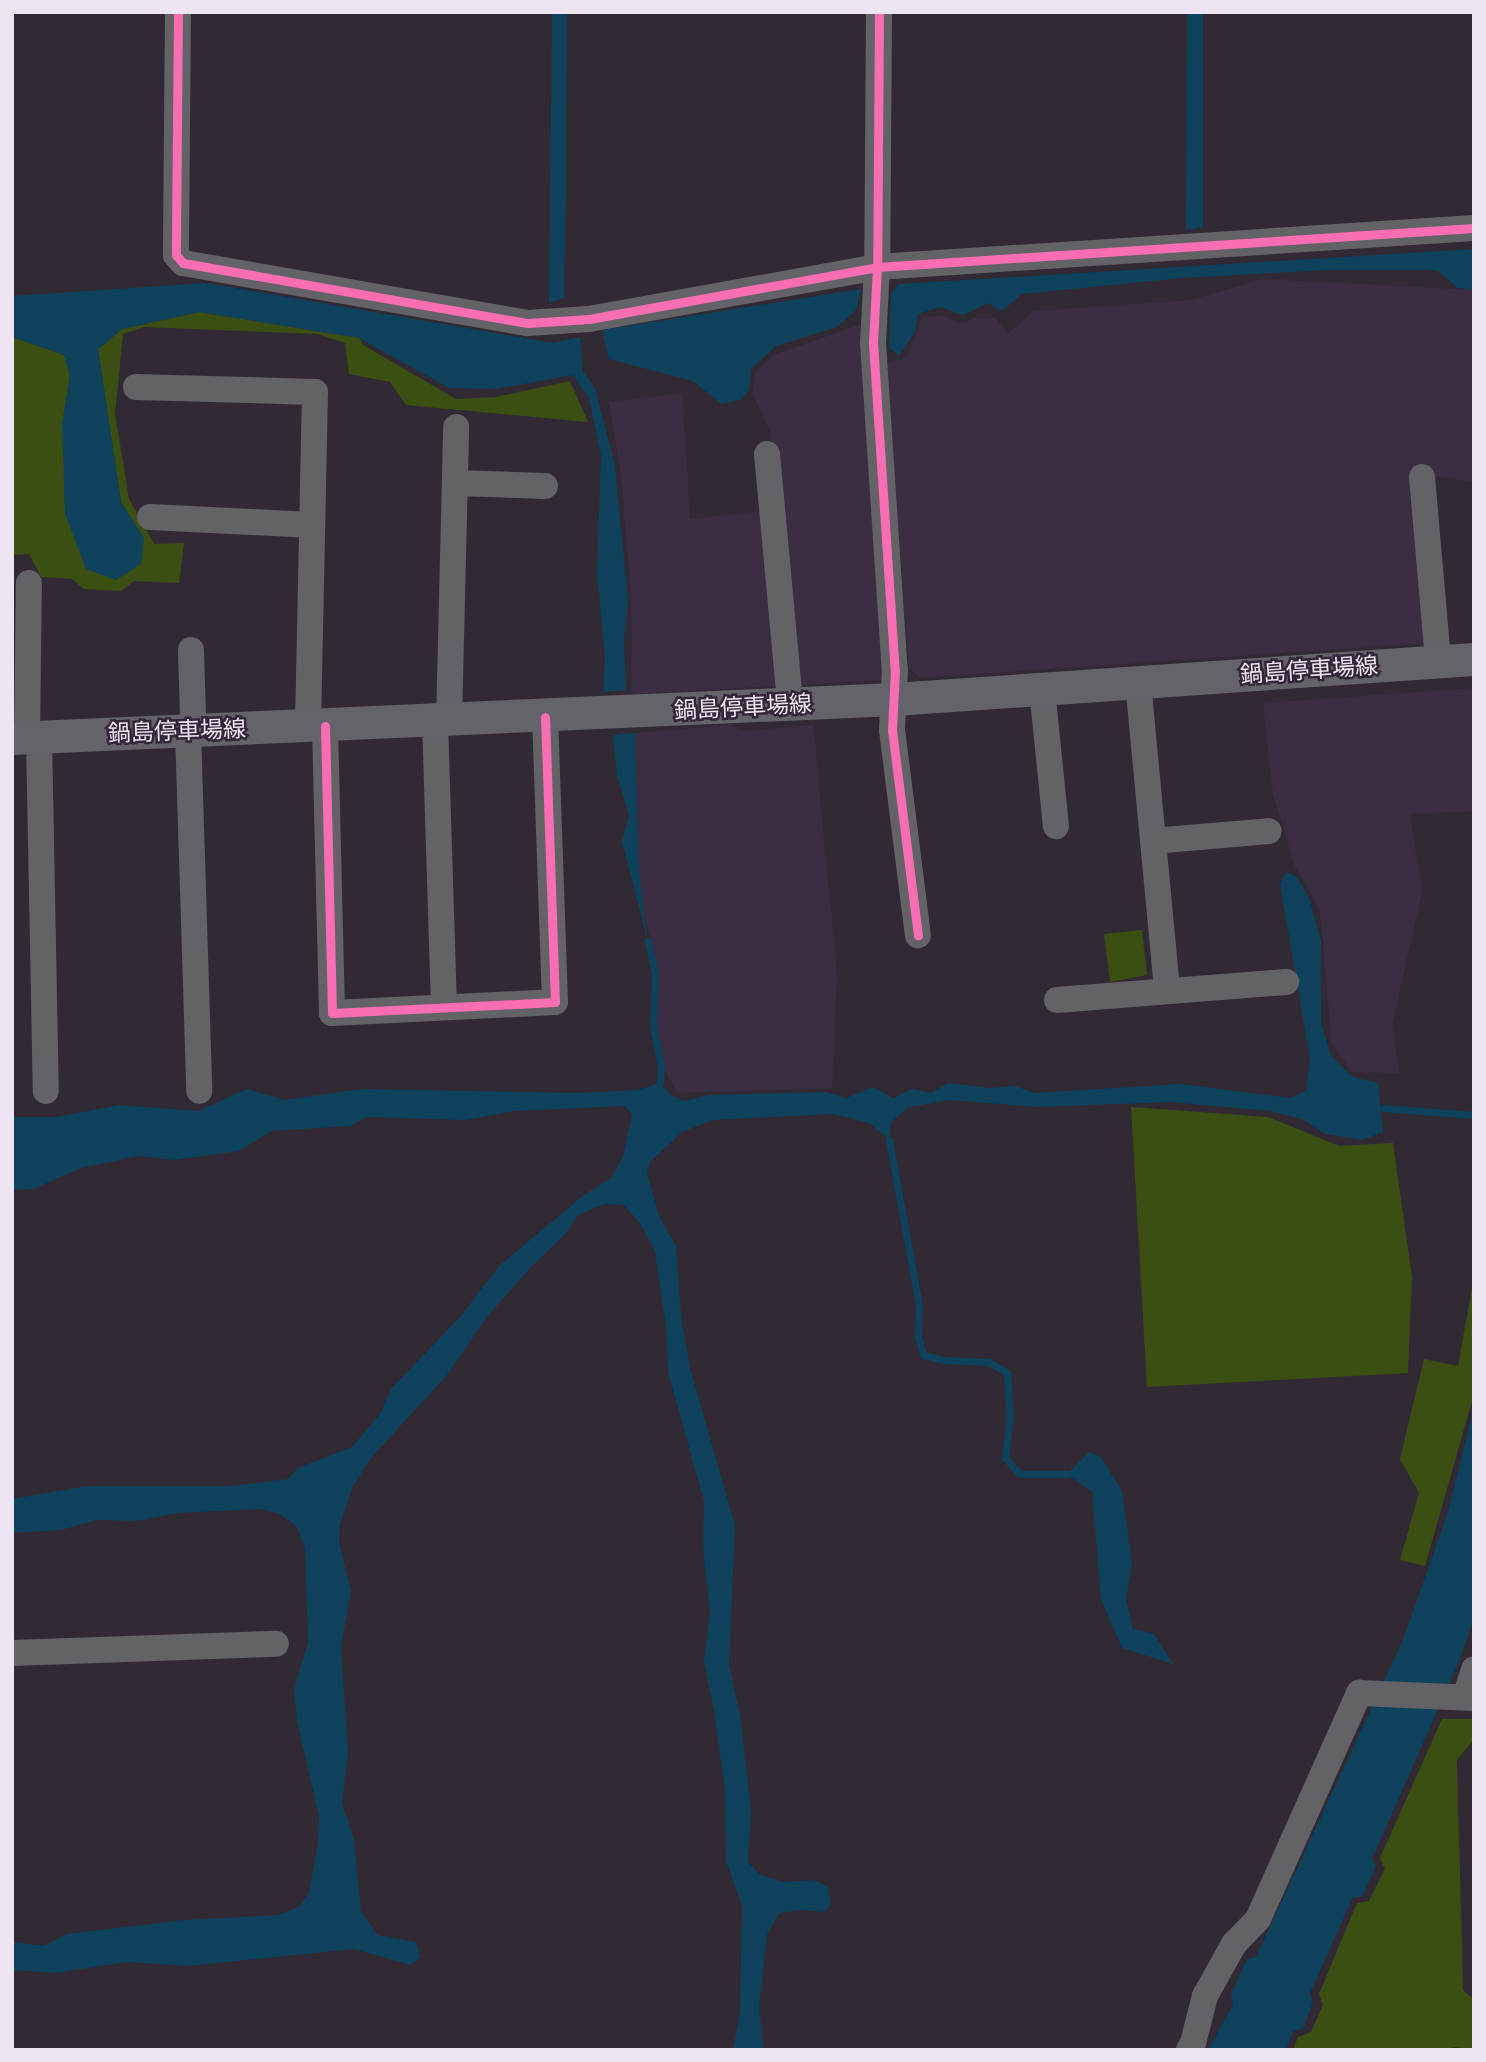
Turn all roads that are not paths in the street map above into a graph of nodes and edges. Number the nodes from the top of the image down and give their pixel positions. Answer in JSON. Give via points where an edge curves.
{"nodes":[{"id":1,"x":178,"y":12,"type":"edge"},
{"id":2,"x":879,"y":12,"type":"edge"},
{"id":3,"x":1474,"y":228,"type":"edge"},
{"id":4,"x":877,"y":267,"type":"junction"},
{"id":5,"x":136,"y":387,"type":"dead end"},
{"id":6,"x":456,"y":426,"type":"dead end"},
{"id":7,"x":767,"y":454,"type":"dead end"},
{"id":8,"x":1423,"y":477,"type":"dead end"},
{"id":9,"x":455,"y":483,"type":"junction"},
{"id":10,"x":545,"y":486,"type":"dead end"},
{"id":11,"x":150,"y":517,"type":"dead end"},
{"id":12,"x":313,"y":525,"type":"junction"},
{"id":13,"x":29,"y":583,"type":"dead end"},
{"id":14,"x":191,"y":650,"type":"dead end"},
{"id":15,"x":1474,"y":659,"type":"edge"},
{"id":16,"x":1438,"y":661,"type":"junction"},
{"id":17,"x":1138,"y":682,"type":"junction"},
{"id":18,"x":1042,"y":689,"type":"junction"},
{"id":19,"x":894,"y":699,"type":"junction"},
{"id":20,"x":790,"y":704,"type":"junction"},
{"id":21,"x":545,"y":717,"type":"junction"},
{"id":22,"x":442,"y":721,"type":"junction"},
{"id":23,"x":317,"y":726,"type":"junction"},
{"id":24,"x":188,"y":731,"type":"junction"},
{"id":25,"x":26,"y":738,"type":"edge"},
{"id":26,"x":1056,"y":826,"type":"dead end"},
{"id":27,"x":1269,"y":831,"type":"dead end"},
{"id":28,"x":1153,"y":841,"type":"junction"},
{"id":29,"x":918,"y":935,"type":"dead end"},
{"id":30,"x":1286,"y":982,"type":"dead end"},
{"id":31,"x":1167,"y":991,"type":"junction"},
{"id":32,"x":1058,"y":1000,"type":"dead end"},
{"id":33,"x":444,"y":1007,"type":"junction"},
{"id":34,"x":46,"y":1091,"type":"dead end"},
{"id":35,"x":199,"y":1091,"type":"dead end"},
{"id":36,"x":276,"y":1644,"type":"dead end"},
{"id":37,"x":12,"y":1653,"type":"edge"},
{"id":38,"x":1474,"y":1670,"type":"edge"},
{"id":39,"x":1469,"y":1697,"type":"edge"},
{"id":40,"x":1189,"y":2050,"type":"edge"}],
"edges":[{"from":1,"to":4,"type":"street","via":[[176,255],[183,263],[548,324]]},
{"from":2,"to":4,"type":"street"},
{"from":3,"to":4,"type":"street"},
{"from":4,"to":19,"type":"street","via":[[873,343]]},
{"from":5,"to":12,"type":"street","via":[[315,392]]},
{"from":6,"to":9,"type":"street"},
{"from":7,"to":20,"type":"street"},
{"from":8,"to":16,"type":"street"},
{"from":9,"to":10,"type":"street"},
{"from":9,"to":22,"type":"street"},
{"from":11,"to":12,"type":"street"},
{"from":12,"to":23,"type":"street"},
{"from":13,"to":25,"type":"street"},
{"from":14,"to":24,"type":"street","via":[[194,717]]},
{"from":15,"to":16,"type":"main road","name":"鍋島停車場線"},
{"from":16,"to":17,"type":"main road","name":"鍋島停車場線"},
{"from":17,"to":18,"type":"main road","name":"鍋島停車場線"},
{"from":17,"to":28,"type":"street"},
{"from":18,"to":19,"type":"main road","name":"鍋島停車場線"},
{"from":18,"to":26,"type":"street"},
{"from":19,"to":20,"type":"main road","name":"鍋島停車場線"},
{"from":19,"to":29,"type":"street","via":[[892,730]]},
{"from":20,"to":21,"type":"main road","name":"鍋島停車場線"},
{"from":21,"to":22,"type":"main road","name":"鍋島停車場線"},
{"from":21,"to":33,"type":"street","via":[[555,1002]]},
{"from":22,"to":23,"type":"main road","name":"鍋島停車場線"},
{"from":22,"to":33,"type":"street"},
{"from":23,"to":24,"type":"main road","name":"鍋島停車場線"},
{"from":23,"to":33,"type":"street","via":[[332,1013]]},
{"from":24,"to":25,"type":"main road","name":"鍋島停車場線"},
{"from":24,"to":35,"type":"street"},
{"from":25,"to":34,"type":"street"},
{"from":27,"to":28,"type":"street"},
{"from":28,"to":31,"type":"street"},
{"from":30,"to":31,"type":"street"},
{"from":31,"to":32,"type":"street"},
{"from":36,"to":37,"type":"street"},
{"from":38,"to":39,"type":"street"},
{"from":39,"to":40,"type":"street","via":[[1359,1693],[1258,1919],[1234,1944],[1205,1996]]}]}
